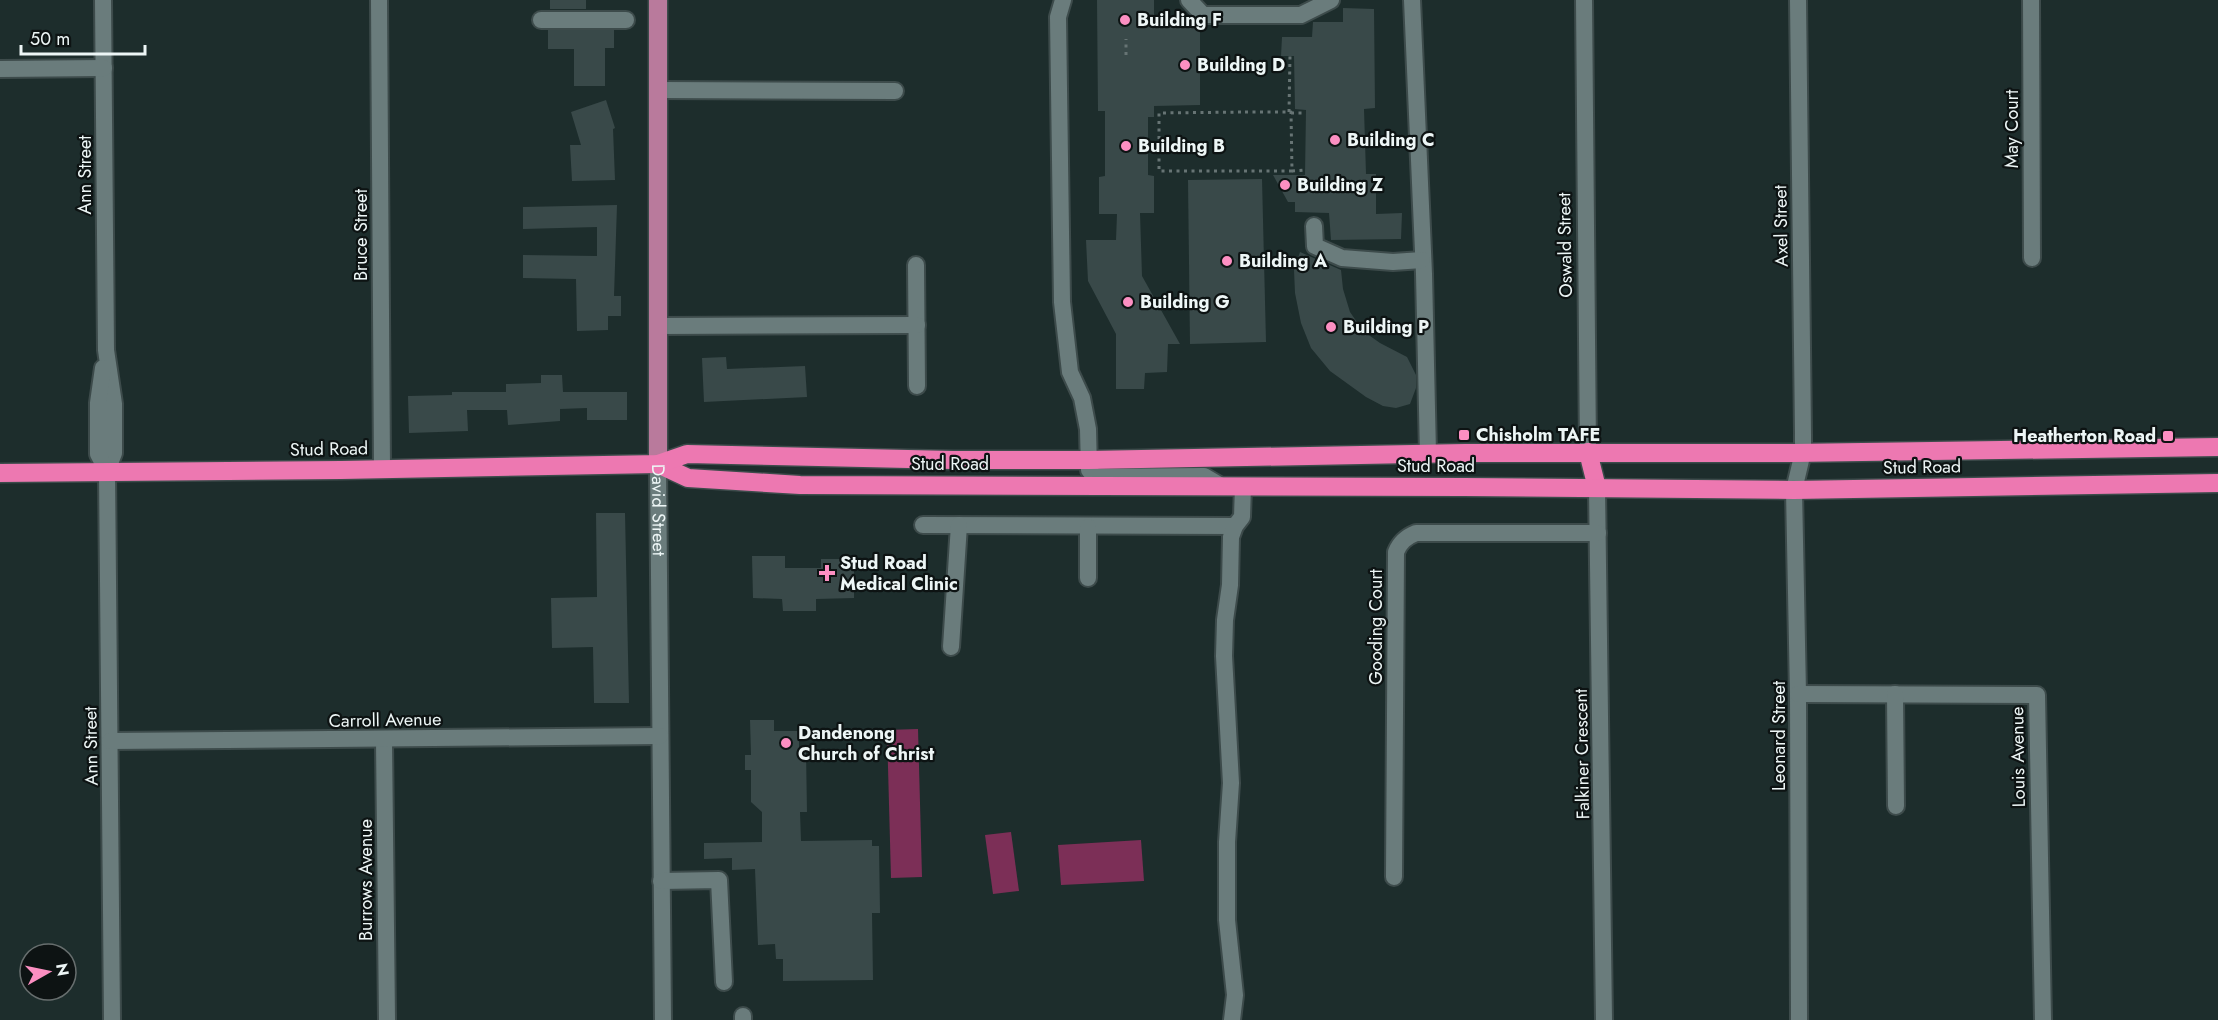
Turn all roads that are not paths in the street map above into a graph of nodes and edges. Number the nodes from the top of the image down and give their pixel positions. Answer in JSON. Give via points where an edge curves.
{"nodes":[{"id":1,"x":103,"y":0,"type":"edge"},
{"id":2,"x":379,"y":0,"type":"edge"},
{"id":3,"x":657,"y":0,"type":"edge"},
{"id":4,"x":1064,"y":0,"type":"edge"},
{"id":5,"x":1189,"y":0,"type":"edge"},
{"id":6,"x":1331,"y":0,"type":"edge"},
{"id":7,"x":1412,"y":0,"type":"edge"},
{"id":8,"x":1584,"y":0,"type":"edge"},
{"id":9,"x":1798,"y":0,"type":"edge"},
{"id":10,"x":2031,"y":0,"type":"edge"},
{"id":11,"x":541,"y":20,"type":"dead end"},
{"id":12,"x":626,"y":20,"type":"dead end"},
{"id":13,"x":104,"y":68,"type":"junction"},
{"id":14,"x":0,"y":69,"type":"edge"},
{"id":15,"x":659,"y":90,"type":"junction"},
{"id":16,"x":895,"y":91,"type":"dead end"},
{"id":17,"x":1314,"y":226,"type":"dead end"},
{"id":18,"x":2032,"y":258,"type":"dead end"},
{"id":19,"x":1422,"y":260,"type":"junction"},
{"id":20,"x":916,"y":265,"type":"dead end"},
{"id":21,"x":916,"y":325,"type":"junction"},
{"id":22,"x":659,"y":326,"type":"junction"},
{"id":23,"x":917,"y":386,"type":"dead end"},
{"id":24,"x":2218,"y":447,"type":"edge"},
{"id":25,"x":1588,"y":452,"type":"junction"},
{"id":26,"x":1803,"y":452,"type":"junction"},
{"id":27,"x":1428,"y":454,"type":"junction"},
{"id":28,"x":1089,"y":460,"type":"junction"},
{"id":29,"x":658,"y":464,"type":"junction"},
{"id":30,"x":382,"y":469,"type":"junction"},
{"id":31,"x":106,"y":471,"type":"junction"},
{"id":32,"x":0,"y":473,"type":"edge"},
{"id":33,"x":2218,"y":483,"type":"edge"},
{"id":34,"x":1221,"y":486,"type":"junction"},
{"id":35,"x":1243,"y":486,"type":"junction"},
{"id":36,"x":1597,"y":488,"type":"junction"},
{"id":37,"x":1794,"y":490,"type":"junction"},
{"id":38,"x":923,"y":525,"type":"dead end"},
{"id":39,"x":959,"y":525,"type":"junction"},
{"id":40,"x":1235,"y":526,"type":"junction"},
{"id":41,"x":1088,"y":527,"type":"junction"},
{"id":42,"x":1598,"y":533,"type":"junction"},
{"id":43,"x":1088,"y":578,"type":"dead end"},
{"id":44,"x":951,"y":647,"type":"dead end"},
{"id":45,"x":1798,"y":694,"type":"junction"},
{"id":46,"x":1895,"y":694,"type":"junction"},
{"id":47,"x":660,"y":736,"type":"junction"},
{"id":48,"x":384,"y":740,"type":"junction"},
{"id":49,"x":110,"y":741,"type":"junction"},
{"id":50,"x":1896,"y":806,"type":"dead end"},
{"id":51,"x":1394,"y":877,"type":"dead end"},
{"id":52,"x":661,"y":881,"type":"junction"},
{"id":53,"x":723,"y":982,"type":"dead end"},
{"id":54,"x":112,"y":1020,"type":"edge"},
{"id":55,"x":387,"y":1020,"type":"edge"},
{"id":56,"x":663,"y":1020,"type":"edge"},
{"id":57,"x":1232,"y":1020,"type":"edge"},
{"id":58,"x":1604,"y":1020,"type":"edge"},
{"id":59,"x":1799,"y":1020,"type":"edge"},
{"id":60,"x":2043,"y":1020,"type":"edge"}],
"edges":[{"from":1,"to":13,"type":"street","name":"Ann Street"},
{"from":2,"to":30,"type":"street","name":"Bruce Street"},
{"from":3,"to":15,"type":"main road","name":"David Street"},
{"from":4,"to":28,"type":"street","via":[[1058,17],[1062,302],[1070,372],[1082,398],[1088,429]]},
{"from":5,"to":6,"type":"street","via":[[1203,15],[1300,15]]},
{"from":7,"to":19,"type":"street"},
{"from":8,"to":25,"type":"street","name":"Oswald Street"},
{"from":9,"to":26,"type":"street","name":"Axel Street"},
{"from":10,"to":18,"type":"street","name":"May Court"},
{"from":11,"to":12,"type":"street"},
{"from":13,"to":14,"type":"street"},
{"from":13,"to":31,"type":"street","name":"Ann Street","via":[[106,350],[98,403],[98,454]]},
{"from":15,"to":16,"type":"street"},
{"from":15,"to":22,"type":"main road","name":"David Street"},
{"from":17,"to":19,"type":"street","via":[[1315,246],[1342,258]]},
{"from":19,"to":27,"type":"street"},
{"from":20,"to":21,"type":"street"},
{"from":21,"to":22,"type":"street"},
{"from":21,"to":23,"type":"street"},
{"from":22,"to":29,"type":"main road","name":"David Street"},
{"from":24,"to":26,"type":"highway","name":"Stud Road"},
{"from":25,"to":26,"type":"highway","name":"Stud Road"},
{"from":25,"to":27,"type":"highway","name":"Stud Road"},
{"from":25,"to":36,"type":"highway","name":"Oswald Street"},
{"from":26,"to":37,"type":"street","name":"Leonard Street"},
{"from":27,"to":28,"type":"highway","name":"Stud Road"},
{"from":28,"to":29,"type":"highway","name":"Stud Road","via":[[687,454]]},
{"from":28,"to":34,"type":"street","via":[[1089,470],[1095,477],[1204,476]]},
{"from":29,"to":30,"type":"highway","name":"Stud Road"},
{"from":29,"to":34,"type":"highway","name":"Stud Road","via":[[688,478],[800,485]]},
{"from":29,"to":47,"type":"street","name":"David Street"},
{"from":30,"to":31,"type":"highway","name":"Stud Road"},
{"from":31,"to":32,"type":"highway","name":"Stud Road"},
{"from":31,"to":49,"type":"street","name":"Ann Street"},
{"from":33,"to":37,"type":"highway","name":"Stud Road"},
{"from":34,"to":35,"type":"highway","name":"Stud Road"},
{"from":35,"to":36,"type":"highway","name":"Stud Road"},
{"from":35,"to":40,"type":"street","via":[[1242,517]]},
{"from":36,"to":37,"type":"highway","name":"Stud Road"},
{"from":36,"to":42,"type":"street","name":"Falkiner Crescent"},
{"from":37,"to":45,"type":"street","name":"Leonard Street"},
{"from":38,"to":39,"type":"street"},
{"from":39,"to":41,"type":"street"},
{"from":39,"to":44,"type":"street"},
{"from":40,"to":41,"type":"street"},
{"from":40,"to":57,"type":"street","via":[[1231,537],[1224,656],[1231,783],[1227,920],[1235,995]]},
{"from":41,"to":43,"type":"street"},
{"from":42,"to":51,"type":"street","name":"Gooding Court","via":[[1416,533],[1399,546]]},
{"from":42,"to":58,"type":"street","name":"Falkiner Crescent"},
{"from":45,"to":46,"type":"street","name":"Louis Avenue"},
{"from":45,"to":59,"type":"street","name":"Leonard Street"},
{"from":46,"to":50,"type":"street"},
{"from":46,"to":60,"type":"street","name":"Louis Avenue","via":[[2037,695]]},
{"from":47,"to":48,"type":"street","name":"Carroll Avenue"},
{"from":47,"to":52,"type":"street","name":"David Street"},
{"from":48,"to":49,"type":"street","name":"Carroll Avenue"},
{"from":48,"to":55,"type":"street","name":"Burrows Avenue"},
{"from":49,"to":54,"type":"street","name":"Ann Street"},
{"from":52,"to":53,"type":"street","via":[[719,880]]},
{"from":52,"to":56,"type":"street","name":"David Street"}]}
